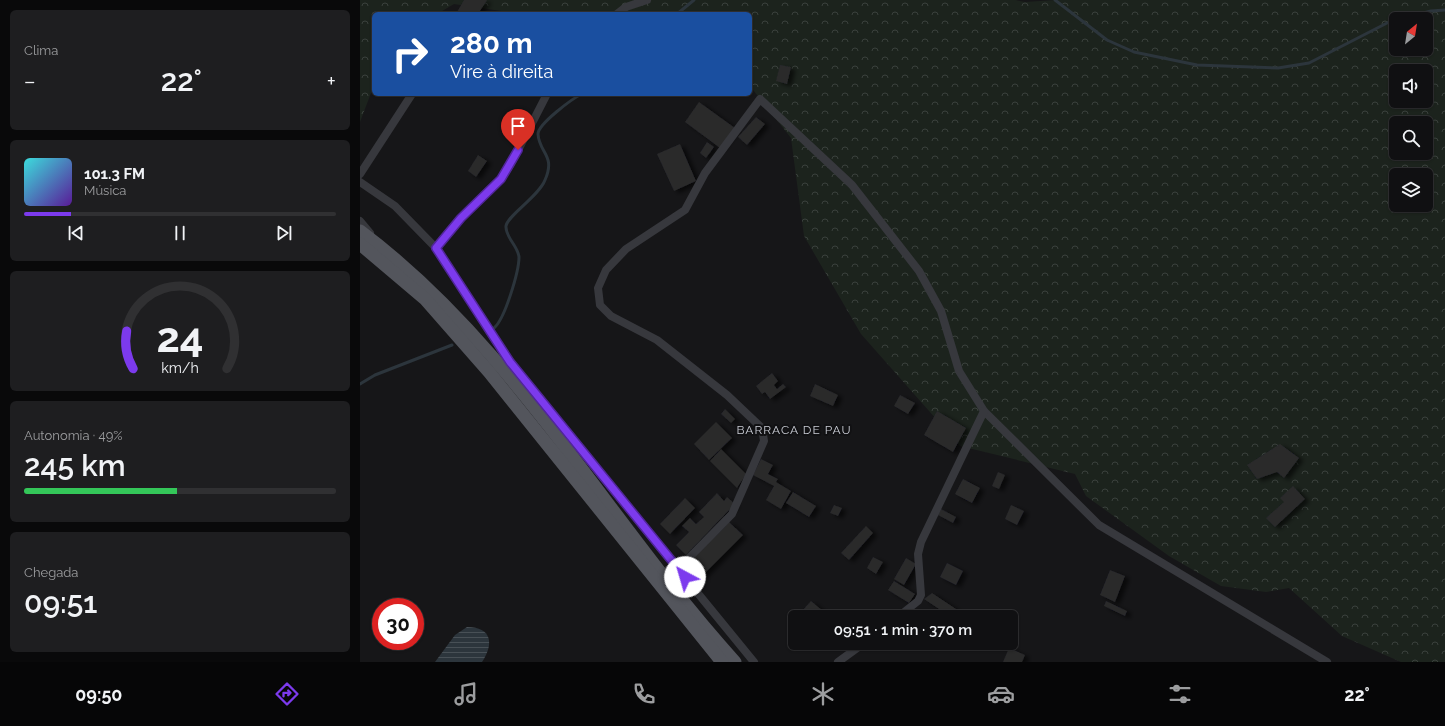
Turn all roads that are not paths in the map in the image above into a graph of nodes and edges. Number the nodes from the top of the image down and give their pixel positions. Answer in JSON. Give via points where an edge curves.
{"nodes":[{"id":1,"x":647,"y":0,"type":"edge"},
{"id":2,"x":620,"y":12,"type":"edge"},
{"id":3,"x":411,"y":96,"type":"edge"},
{"id":4,"x":546,"y":96,"type":"edge"},
{"id":5,"x":360,"y":174,"type":"edge"},
{"id":6,"x":360,"y":182,"type":"edge"},
{"id":7,"x":360,"y":221,"type":"edge"},
{"id":8,"x":360,"y":231,"type":"edge"},
{"id":9,"x":360,"y":244,"type":"edge"},
{"id":10,"x":436,"y":248,"type":"junction"},
{"id":11,"x":398,"y":262,"type":"junction"},
{"id":12,"x":984,"y":411,"type":"junction"},
{"id":13,"x":675,"y":565,"type":"junction"},
{"id":14,"x":658,"y":576,"type":"junction"},
{"id":15,"x":907,"y":610,"type":"edge"},
{"id":16,"x":854,"y":650,"type":"edge"},
{"id":17,"x":722,"y":662,"type":"edge"},
{"id":18,"x":735,"y":662,"type":"edge"},
{"id":19,"x":754,"y":662,"type":"edge"},
{"id":20,"x":838,"y":662,"type":"edge"},
{"id":21,"x":1326,"y":662,"type":"edge"}],
"edges":[{"from":1,"to":2,"type":"street","via":[[626,7]]},
{"from":3,"to":5,"type":"street"},
{"from":4,"to":10,"type":"street","via":[[501,179],[461,218]]},
{"from":6,"to":10,"type":"street","via":[[395,206]]},
{"from":7,"to":11,"type":"street"},
{"from":8,"to":11,"type":"main road"},
{"from":9,"to":14,"type":"main road","via":[[425,299]]},
{"from":10,"to":13,"type":"street","via":[[510,362]]},
{"from":11,"to":14,"type":"main road","via":[[419,280],[501,367]]},
{"from":12,"to":13,"type":"street","via":[[959,372],[941,311],[919,270],[852,185],[760,99],[705,173],[684,210],[626,249],[606,270],[598,288],[600,305],[611,316],[658,340],[727,395],[762,428],[764,441],[732,514],[683,564]]},
{"from":12,"to":15,"type":"street","via":[[921,542],[918,554],[921,595]]},
{"from":12,"to":21,"type":"street","via":[[1099,525]]},
{"from":13,"to":14,"type":"street"},
{"from":13,"to":19,"type":"street"},
{"from":14,"to":17,"type":"main road"},
{"from":14,"to":18,"type":"main road"},
{"from":16,"to":20,"type":"street"}]}
